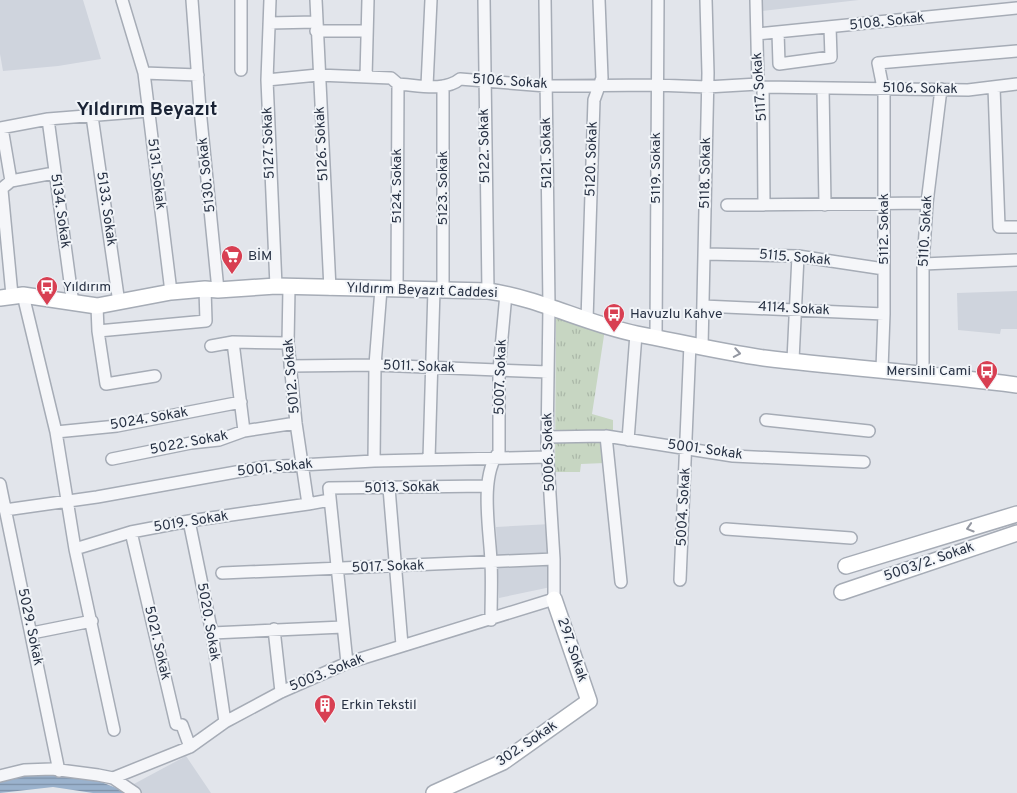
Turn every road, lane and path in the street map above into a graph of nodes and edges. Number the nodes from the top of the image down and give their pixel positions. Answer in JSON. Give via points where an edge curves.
{"nodes":[{"id":1,"x":122,"y":0,"type":"edge"},
{"id":2,"x":192,"y":0,"type":"edge"},
{"id":3,"x":241,"y":0,"type":"edge"},
{"id":4,"x":270,"y":0,"type":"edge"},
{"id":5,"x":316,"y":0,"type":"edge"},
{"id":6,"x":368,"y":0,"type":"edge"},
{"id":7,"x":430,"y":0,"type":"edge"},
{"id":8,"x":484,"y":0,"type":"edge"},
{"id":9,"x":545,"y":0,"type":"edge"},
{"id":10,"x":600,"y":0,"type":"edge"},
{"id":11,"x":658,"y":0,"type":"edge"},
{"id":12,"x":706,"y":0,"type":"edge"},
{"id":13,"x":756,"y":0,"type":"edge"},
{"id":14,"x":1017,"y":8,"type":"edge"},
{"id":15,"x":269,"y":23,"type":"junction"},
{"id":16,"x":316,"y":26,"type":"junction"},
{"id":17,"x":830,"y":27,"type":"junction"},
{"id":18,"x":367,"y":30,"type":"junction"},
{"id":19,"x":778,"y":32,"type":"junction"},
{"id":20,"x":757,"y":34,"type":"junction"},
{"id":21,"x":1017,"y":51,"type":"edge"},
{"id":22,"x":241,"y":70,"type":"dead end"},
{"id":23,"x":144,"y":73,"type":"junction"},
{"id":24,"x":198,"y":75,"type":"junction"},
{"id":25,"x":318,"y":75,"type":"junction"},
{"id":26,"x":366,"y":77,"type":"junction"},
{"id":27,"x":267,"y":80,"type":"junction"},
{"id":28,"x":484,"y":80,"type":"junction"},
{"id":29,"x":398,"y":84,"type":"junction"},
{"id":30,"x":1017,"y":84,"type":"edge"},
{"id":31,"x":656,"y":85,"type":"junction"},
{"id":32,"x":427,"y":86,"type":"junction"},
{"id":33,"x":443,"y":86,"type":"junction"},
{"id":34,"x":546,"y":86,"type":"junction"},
{"id":35,"x":599,"y":86,"type":"junction"},
{"id":36,"x":761,"y":86,"type":"junction"},
{"id":37,"x":994,"y":86,"type":"junction"},
{"id":38,"x":707,"y":87,"type":"junction"},
{"id":39,"x":823,"y":88,"type":"junction"},
{"id":40,"x":882,"y":88,"type":"junction"},
{"id":41,"x":941,"y":90,"type":"junction"},
{"id":42,"x":148,"y":111,"type":"junction"},
{"id":43,"x":92,"y":116,"type":"junction"},
{"id":44,"x":48,"y":119,"type":"junction"},
{"id":45,"x":1,"y":128,"type":"edge"},
{"id":46,"x":54,"y":173,"type":"junction"},
{"id":47,"x":12,"y":181,"type":"junction"},
{"id":48,"x":1,"y":190,"type":"edge"},
{"id":49,"x":884,"y":203,"type":"junction"},
{"id":50,"x":926,"y":203,"type":"junction"},
{"id":51,"x":727,"y":205,"type":"dead end"},
{"id":52,"x":764,"y":205,"type":"junction"},
{"id":53,"x":824,"y":205,"type":"junction"},
{"id":54,"x":1017,"y":226,"type":"edge"},
{"id":55,"x":705,"y":254,"type":"junction"},
{"id":56,"x":798,"y":256,"type":"junction"},
{"id":57,"x":1017,"y":260,"type":"edge"},
{"id":58,"x":923,"y":264,"type":"junction"},
{"id":59,"x":884,"y":269,"type":"junction"},
{"id":60,"x":282,"y":287,"type":"junction"},
{"id":61,"x":397,"y":288,"type":"junction"},
{"id":62,"x":212,"y":289,"type":"junction"},
{"id":63,"x":330,"y":289,"type":"junction"},
{"id":64,"x":380,"y":290,"type":"junction"},
{"id":65,"x":438,"y":290,"type":"junction"},
{"id":66,"x":488,"y":291,"type":"junction"},
{"id":67,"x":171,"y":292,"type":"junction"},
{"id":68,"x":506,"y":294,"type":"junction"},
{"id":69,"x":12,"y":296,"type":"edge"},
{"id":70,"x":119,"y":303,"type":"junction"},
{"id":71,"x":73,"y":304,"type":"junction"},
{"id":72,"x":97,"y":306,"type":"junction"},
{"id":73,"x":548,"y":306,"type":"junction"},
{"id":74,"x":703,"y":306,"type":"junction"},
{"id":75,"x":795,"y":309,"type":"junction"},
{"id":76,"x":884,"y":314,"type":"junction"},
{"id":77,"x":587,"y":320,"type":"junction"},
{"id":78,"x":98,"y":331,"type":"junction"},
{"id":79,"x":636,"y":334,"type":"junction"},
{"id":80,"x":656,"y":337,"type":"junction"},
{"id":81,"x":233,"y":342,"type":"junction"},
{"id":82,"x":288,"y":343,"type":"junction"},
{"id":83,"x":696,"y":345,"type":"junction"},
{"id":84,"x":211,"y":346,"type":"dead end"},
{"id":85,"x":793,"y":360,"type":"junction"},
{"id":86,"x":375,"y":365,"type":"junction"},
{"id":87,"x":290,"y":366,"type":"junction"},
{"id":88,"x":432,"y":368,"type":"junction"},
{"id":89,"x":882,"y":369,"type":"junction"},
{"id":90,"x":499,"y":370,"type":"junction"},
{"id":91,"x":548,"y":372,"type":"junction"},
{"id":92,"x":923,"y":373,"type":"junction"},
{"id":93,"x":155,"y":376,"type":"dead end"},
{"id":94,"x":1017,"y":384,"type":"edge"},
{"id":95,"x":241,"y":402,"type":"junction"},
{"id":96,"x":766,"y":420,"type":"dead end"},
{"id":97,"x":296,"y":423,"type":"junction"},
{"id":98,"x":244,"y":431,"type":"junction"},
{"id":99,"x":869,"y":431,"type":"dead end"},
{"id":100,"x":56,"y":432,"type":"junction"},
{"id":101,"x":606,"y":436,"type":"junction"},
{"id":102,"x":547,"y":438,"type":"junction"},
{"id":103,"x":628,"y":440,"type":"junction"},
{"id":104,"x":686,"y":448,"type":"junction"},
{"id":105,"x":548,"y":457,"type":"junction"},
{"id":106,"x":494,"y":458,"type":"junction"},
{"id":107,"x":112,"y":459,"type":"dead end"},
{"id":108,"x":429,"y":459,"type":"junction"},
{"id":109,"x":374,"y":461,"type":"junction"},
{"id":110,"x":864,"y":462,"type":"dead end"},
{"id":111,"x":302,"y":465,"type":"junction"},
{"id":112,"x":488,"y":486,"type":"junction"},
{"id":113,"x":0,"y":488,"type":"edge"},
{"id":114,"x":389,"y":488,"type":"junction"},
{"id":115,"x":330,"y":500,"type":"junction"},
{"id":116,"x":68,"y":501,"type":"junction"},
{"id":117,"x":308,"y":504,"type":"junction"},
{"id":118,"x":6,"y":510,"type":"junction"},
{"id":119,"x":1017,"y":514,"type":"edge"},
{"id":120,"x":189,"y":521,"type":"junction"},
{"id":121,"x":726,"y":529,"type":"dead end"},
{"id":122,"x":131,"y":532,"type":"junction"},
{"id":123,"x":1017,"y":532,"type":"edge"},
{"id":124,"x":851,"y":538,"type":"dead end"},
{"id":125,"x":75,"y":549,"type":"junction"},
{"id":126,"x":554,"y":559,"type":"junction"},
{"id":127,"x":492,"y":564,"type":"junction"},
{"id":128,"x":846,"y":566,"type":"dead end"},
{"id":129,"x":395,"y":567,"type":"junction"},
{"id":130,"x":338,"y":568,"type":"junction"},
{"id":131,"x":222,"y":573,"type":"dead end"},
{"id":132,"x":680,"y":580,"type":"dead end"},
{"id":133,"x":621,"y":582,"type":"dead end"},
{"id":134,"x":842,"y":592,"type":"dead end"},
{"id":135,"x":554,"y":599,"type":"junction"},
{"id":136,"x":491,"y":620,"type":"junction"},
{"id":137,"x":92,"y":621,"type":"junction"},
{"id":138,"x":343,"y":627,"type":"junction"},
{"id":139,"x":274,"y":629,"type":"junction"},
{"id":140,"x":32,"y":633,"type":"junction"},
{"id":141,"x":212,"y":633,"type":"junction"},
{"id":142,"x":402,"y":645,"type":"junction"},
{"id":143,"x":347,"y":663,"type":"junction"},
{"id":144,"x":281,"y":692,"type":"junction"},
{"id":145,"x":590,"y":701,"type":"joint"},
{"id":146,"x":225,"y":722,"type":"junction"},
{"id":147,"x":114,"y":730,"type":"dead end"},
{"id":148,"x":190,"y":747,"type":"junction"},
{"id":149,"x":58,"y":771,"type":"junction"},
{"id":150,"x":0,"y":776,"type":"edge"},
{"id":151,"x":113,"y":778,"type":"junction"},
{"id":152,"x":135,"y":793,"type":"edge"},
{"id":153,"x":434,"y":793,"type":"edge"}],
"edges":[{"from":1,"to":23,"type":"street","name":"5131. Sokak"},
{"from":2,"to":24,"type":"street","name":"5130. Sokak"},
{"from":3,"to":22,"type":"street"},
{"from":4,"to":15,"type":"street","name":"5127. Sokak"},
{"from":5,"to":16,"type":"street","name":"5126. Sokak"},
{"from":6,"to":18,"type":"street"},
{"from":7,"to":32,"type":"street"},
{"from":8,"to":28,"type":"street","name":"5122. Sokak"},
{"from":9,"to":34,"type":"street","name":"5121. Sokak"},
{"from":10,"to":35,"type":"street","name":"5120. Sokak","via":[[602,78]]},
{"from":11,"to":31,"type":"street","name":"5119. Sokak"},
{"from":12,"to":38,"type":"street","name":"5118. Sokak"},
{"from":13,"to":20,"type":"street","name":"5117. Sokak"},
{"from":14,"to":17,"type":"street","name":"5108. Sokak"},
{"from":15,"to":16,"type":"street"},
{"from":15,"to":27,"type":"street","name":"5127. Sokak"},
{"from":16,"to":18,"type":"street"},
{"from":16,"to":25,"type":"street","name":"5126. Sokak"},
{"from":17,"to":19,"type":"street","name":"5108. Sokak"},
{"from":17,"to":19,"type":"street","via":[[830,57],[778,64]]},
{"from":18,"to":26,"type":"street"},
{"from":19,"to":20,"type":"street","name":"5108. Sokak"},
{"from":20,"to":36,"type":"street","name":"5117. Sokak"},
{"from":21,"to":40,"type":"street","name":"5112. Sokak","via":[[878,63]]},
{"from":23,"to":24,"type":"street"},
{"from":23,"to":42,"type":"street","name":"5131. Sokak"},
{"from":24,"to":62,"type":"street","name":"5130. Sokak"},
{"from":25,"to":26,"type":"street","name":"5106. Sokak"},
{"from":25,"to":27,"type":"street","name":"5106. Sokak"},
{"from":25,"to":63,"type":"street","name":"5126. Sokak"},
{"from":26,"to":29,"type":"street","name":"5106. Sokak","via":[[391,78]]},
{"from":27,"to":60,"type":"street","name":"5127. Sokak"},
{"from":28,"to":33,"type":"street","name":"5106. Sokak","via":[[460,79],[452,85]]},
{"from":28,"to":34,"type":"street","name":"5106. Sokak"},
{"from":28,"to":66,"type":"street","name":"5122. Sokak"},
{"from":29,"to":32,"type":"street","name":"5106. Sokak"},
{"from":29,"to":61,"type":"street","name":"5124. Sokak"},
{"from":30,"to":37,"type":"street","name":"5106. Sokak"},
{"from":31,"to":35,"type":"street","name":"5106. Sokak"},
{"from":31,"to":38,"type":"street","name":"5106. Sokak"},
{"from":31,"to":80,"type":"street","name":"5119. Sokak"},
{"from":32,"to":33,"type":"street","name":"5106. Sokak"},
{"from":33,"to":65,"type":"street","name":"5123. Sokak"},
{"from":34,"to":35,"type":"street","name":"5106. Sokak"},
{"from":34,"to":73,"type":"street","name":"5121. Sokak"},
{"from":35,"to":77,"type":"street","name":"5120. Sokak","via":[[594,100]]},
{"from":36,"to":38,"type":"street","name":"5106. Sokak"},
{"from":36,"to":39,"type":"street","name":"5106. Sokak"},
{"from":36,"to":52,"type":"street","name":"5117. Sokak"},
{"from":37,"to":41,"type":"street","name":"5106. Sokak"},
{"from":37,"to":54,"type":"street","via":[[999,227]]},
{"from":38,"to":55,"type":"street","name":"5118. Sokak"},
{"from":39,"to":40,"type":"street","name":"5106. Sokak"},
{"from":39,"to":53,"type":"street"},
{"from":40,"to":41,"type":"street","name":"5106. Sokak"},
{"from":40,"to":49,"type":"street","name":"5112. Sokak"},
{"from":41,"to":50,"type":"street","name":"5110. Sokak"},
{"from":42,"to":43,"type":"street"},
{"from":42,"to":67,"type":"street","name":"5131. Sokak"},
{"from":43,"to":44,"type":"street"},
{"from":43,"to":70,"type":"street","name":"5133. Sokak"},
{"from":44,"to":45,"type":"street"},
{"from":44,"to":46,"type":"street","name":"5134. Sokak"},
{"from":45,"to":47,"type":"street"},
{"from":46,"to":47,"type":"street"},
{"from":46,"to":71,"type":"street","name":"5134. Sokak"},
{"from":47,"to":48,"type":"street"},
{"from":48,"to":69,"type":"street"},
{"from":49,"to":50,"type":"street"},
{"from":49,"to":53,"type":"street"},
{"from":49,"to":59,"type":"street","name":"5112. Sokak"},
{"from":50,"to":58,"type":"street","name":"5110. Sokak"},
{"from":51,"to":52,"type":"street"},
{"from":52,"to":53,"type":"street"},
{"from":55,"to":56,"type":"street","name":"5115. Sokak"},
{"from":55,"to":74,"type":"street","name":"5118. Sokak"},
{"from":56,"to":59,"type":"street","name":"5115. Sokak"},
{"from":56,"to":75,"type":"street"},
{"from":57,"to":58,"type":"street"},
{"from":58,"to":92,"type":"street","name":"5110. Sokak"},
{"from":59,"to":76,"type":"street","name":"5112. Sokak"},
{"from":60,"to":62,"type":"main road","name":"Yıldırım Beyazıt Caddesi"},
{"from":60,"to":63,"type":"main road","name":"Yıldırım Beyazıt Caddesi"},
{"from":60,"to":82,"type":"street","name":"5012. Sokak"},
{"from":61,"to":64,"type":"main road","name":"Yıldırım Beyazıt Caddesi"},
{"from":61,"to":65,"type":"main road","name":"Yıldırım Beyazıt Caddesi"},
{"from":62,"to":67,"type":"main road","name":"Yıldırım Beyazıt Caddesi"},
{"from":62,"to":78,"type":"street","name":"5130. Sokak","via":[[206,321]]},
{"from":63,"to":64,"type":"main road","name":"Yıldırım Beyazıt Caddesi"},
{"from":64,"to":86,"type":"street"},
{"from":65,"to":66,"type":"main road","name":"Yıldırım Beyazıt Caddesi"},
{"from":65,"to":88,"type":"street","name":"5123. Sokak"},
{"from":66,"to":68,"type":"main road","name":"Yıldırım Beyazıt Caddesi"},
{"from":67,"to":70,"type":"main road","name":"Yıldırım Beyazıt Caddesi"},
{"from":68,"to":73,"type":"main road","name":"Yıldırım Beyazıt Caddesi"},
{"from":68,"to":90,"type":"street","name":"5007. Sokak"},
{"from":69,"to":71,"type":"main road","name":"Yıldırım Beyazıt Caddesi"},
{"from":69,"to":100,"type":"street"},
{"from":70,"to":72,"type":"main road","name":"Yıldırım Beyazıt Caddesi"},
{"from":71,"to":72,"type":"main road","name":"Yıldırım Beyazıt Caddesi"},
{"from":72,"to":78,"type":"street"},
{"from":73,"to":77,"type":"main road","name":"Yıldırım Beyazıt Caddesi"},
{"from":73,"to":91,"type":"street","name":"5006. Sokak"},
{"from":74,"to":75,"type":"street","name":"4114. Sokak"},
{"from":74,"to":83,"type":"street","name":"5118. Sokak"},
{"from":75,"to":76,"type":"street","name":"4114. Sokak"},
{"from":75,"to":85,"type":"street"},
{"from":76,"to":89,"type":"street","name":"5112. Sokak"},
{"from":77,"to":79,"type":"main road","name":"Yıldırım Beyazıt Caddesi"},
{"from":78,"to":93,"type":"street","via":[[106,384]]},
{"from":79,"to":80,"type":"main road","name":"Yıldırım Beyazıt Caddesi"},
{"from":79,"to":103,"type":"street"},
{"from":80,"to":83,"type":"main road","name":"Yıldırım Beyazıt Caddesi"},
{"from":81,"to":82,"type":"street"},
{"from":81,"to":84,"type":"street"},
{"from":81,"to":95,"type":"street"},
{"from":82,"to":87,"type":"street","name":"5012. Sokak"},
{"from":83,"to":85,"type":"main road","name":"Yıldırım Beyazıt Caddesi","one_way":true},
{"from":83,"to":104,"type":"street","name":"5004. Sokak"},
{"from":85,"to":89,"type":"main road","name":"Yıldırım Beyazıt Caddesi"},
{"from":86,"to":87,"type":"street","name":"5011. Sokak"},
{"from":86,"to":88,"type":"street","name":"5011. Sokak"},
{"from":86,"to":109,"type":"street"},
{"from":87,"to":97,"type":"street","name":"5012. Sokak"},
{"from":88,"to":90,"type":"street","name":"5011. Sokak"},
{"from":88,"to":108,"type":"street","name":"5123. Sokak"},
{"from":89,"to":92,"type":"main road","name":"Yıldırım Beyazıt Caddesi"},
{"from":90,"to":91,"type":"street","name":"5011. Sokak"},
{"from":90,"to":106,"type":"street","name":"5007. Sokak","via":[[499,452]]},
{"from":91,"to":102,"type":"street","name":"5006. Sokak"},
{"from":92,"to":94,"type":"main road","name":"Yıldırım Beyazıt Caddesi"},
{"from":95,"to":98,"type":"street"},
{"from":95,"to":100,"type":"street","name":"5024. Sokak","via":[[117,426]]},
{"from":96,"to":99,"type":"street"},
{"from":97,"to":98,"type":"street","name":"5022. Sokak"},
{"from":97,"to":111,"type":"street","name":"5012. Sokak"},
{"from":98,"to":107,"type":"street","name":"5022. Sokak","via":[[219,440]]},
{"from":100,"to":116,"type":"street"},
{"from":101,"to":102,"type":"street","name":"5001. Sokak"},
{"from":101,"to":103,"type":"street","name":"5001. Sokak"},
{"from":101,"to":133,"type":"street"},
{"from":102,"to":105,"type":"street","name":"5006. Sokak"},
{"from":103,"to":104,"type":"street","name":"5001. Sokak"},
{"from":104,"to":110,"type":"street","name":"5001. Sokak","via":[[733,456]]},
{"from":104,"to":132,"type":"street","name":"5004. Sokak"},
{"from":105,"to":106,"type":"street","name":"5001. Sokak"},
{"from":105,"to":126,"type":"street","name":"5006. Sokak"},
{"from":106,"to":108,"type":"street","name":"5001. Sokak"},
{"from":106,"to":112,"type":"street","name":"5007. Sokak"},
{"from":108,"to":109,"type":"street","name":"5001. Sokak"},
{"from":109,"to":111,"type":"street","name":"5001. Sokak"},
{"from":111,"to":116,"type":"street","name":"5001. Sokak","via":[[264,467]]},
{"from":111,"to":117,"type":"street","name":"5012. Sokak"},
{"from":112,"to":114,"type":"street","name":"5013. Sokak"},
{"from":112,"to":127,"type":"street","name":"5007. Sokak"},
{"from":113,"to":118,"type":"street","name":"5029. Sokak"},
{"from":114,"to":115,"type":"street","name":"5013. Sokak","via":[[329,488]]},
{"from":114,"to":129,"type":"street"},
{"from":115,"to":117,"type":"street","name":"5019. Sokak"},
{"from":115,"to":130,"type":"street"},
{"from":116,"to":118,"type":"street","name":"5001. Sokak"},
{"from":116,"to":125,"type":"street"},
{"from":117,"to":120,"type":"street","name":"5019. Sokak"},
{"from":118,"to":140,"type":"street","name":"5029. Sokak"},
{"from":119,"to":128,"type":"main road","name":"5003/2. Sokak","one_way":true},
{"from":120,"to":122,"type":"street","name":"5019. Sokak"},
{"from":120,"to":141,"type":"street","name":"5020. Sokak"},
{"from":121,"to":124,"type":"street"},
{"from":122,"to":125,"type":"street","name":"5019. Sokak"},
{"from":122,"to":148,"type":"street","name":"5021. Sokak","via":[[176,724],[182,725]]},
{"from":123,"to":134,"type":"main road","name":"5003/2. Sokak"},
{"from":125,"to":137,"type":"street"},
{"from":126,"to":127,"type":"street","name":"5017. Sokak"},
{"from":126,"to":135,"type":"street","name":"5006. Sokak"},
{"from":127,"to":129,"type":"street","name":"5017. Sokak"},
{"from":127,"to":136,"type":"street","name":"5007. Sokak"},
{"from":129,"to":130,"type":"street","name":"5017. Sokak"},
{"from":129,"to":142,"type":"street"},
{"from":130,"to":131,"type":"street","name":"5017. Sokak"},
{"from":130,"to":138,"type":"street"},
{"from":135,"to":136,"type":"street","name":"5003. Sokak"},
{"from":135,"to":145,"type":"main road","name":"297. Sokak"},
{"from":136,"to":142,"type":"street","name":"5003. Sokak"},
{"from":137,"to":140,"type":"street"},
{"from":137,"to":147,"type":"street"},
{"from":138,"to":139,"type":"street"},
{"from":138,"to":143,"type":"street"},
{"from":139,"to":141,"type":"street"},
{"from":139,"to":144,"type":"street"},
{"from":140,"to":149,"type":"street","name":"5029. Sokak"},
{"from":141,"to":146,"type":"street","name":"5020. Sokak"},
{"from":142,"to":143,"type":"street","name":"5003. Sokak"},
{"from":143,"to":144,"type":"street","name":"5003. Sokak"},
{"from":144,"to":146,"type":"street","name":"5003. Sokak"},
{"from":145,"to":153,"type":"main road","name":"302. Sokak","via":[[503,762]]},
{"from":146,"to":148,"type":"street","name":"5003. Sokak"},
{"from":148,"to":151,"type":"street","name":"5003. Sokak"},
{"from":149,"to":150,"type":"street","via":[[24,770]]},
{"from":149,"to":151,"type":"street"},
{"from":151,"to":152,"type":"street"}]}
